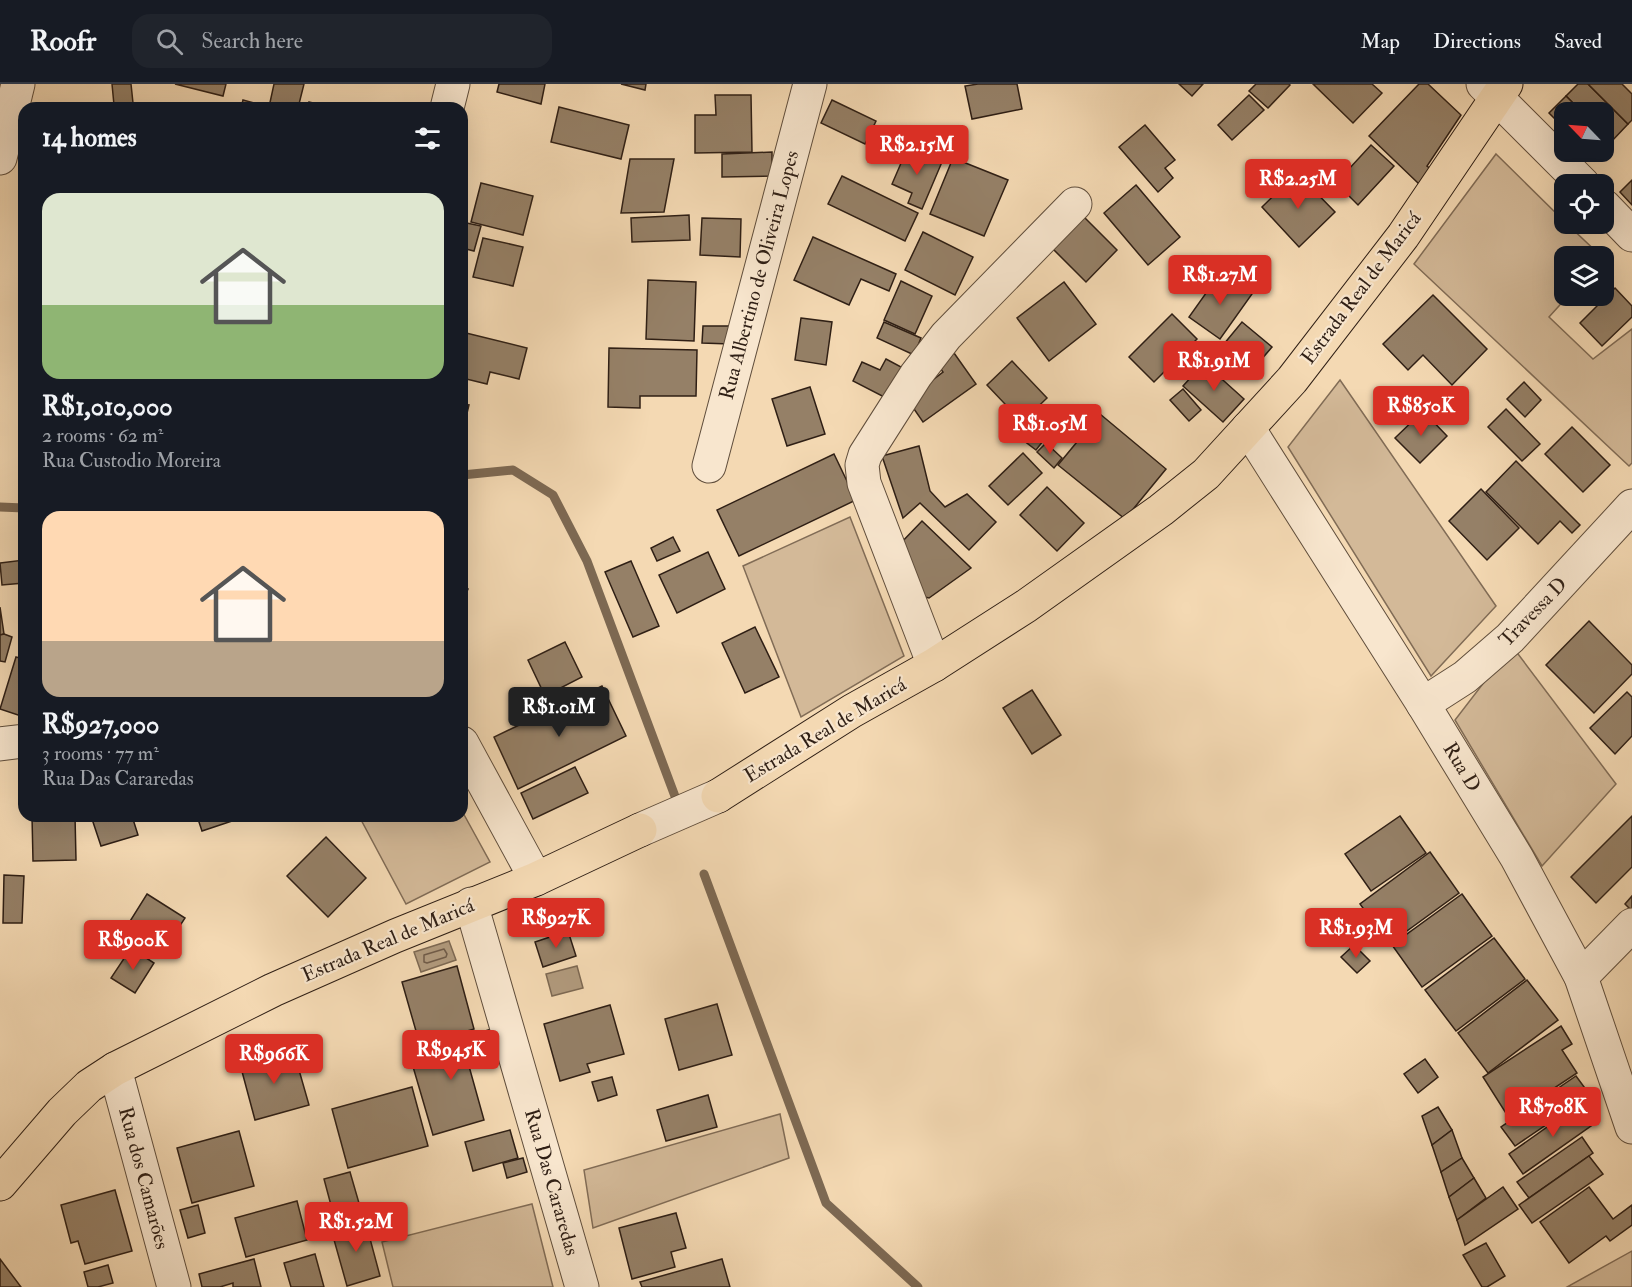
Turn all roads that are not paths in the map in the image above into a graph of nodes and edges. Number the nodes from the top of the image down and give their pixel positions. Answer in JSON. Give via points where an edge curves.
{"nodes":[{"id":1,"x":18,"y":84,"type":"edge"},
{"id":2,"x":453,"y":84,"type":"edge"},
{"id":3,"x":810,"y":84,"type":"edge"},
{"id":4,"x":1495,"y":88,"type":"edge"},
{"id":5,"x":448,"y":102,"type":"edge"},
{"id":6,"x":0,"y":158,"type":"edge"},
{"id":7,"x":1574,"y":174,"type":"edge"},
{"id":8,"x":1075,"y":204,"type":"dead end"},
{"id":9,"x":1614,"y":216,"type":"edge"},
{"id":10,"x":1632,"y":235,"type":"edge"},
{"id":11,"x":1248,"y":428,"type":"junction"},
{"id":12,"x":709,"y":466,"type":"dead end"},
{"id":13,"x":1632,"y":506,"type":"edge"},
{"id":14,"x":934,"y":665,"type":"junction"},
{"id":15,"x":1423,"y":704,"type":"junction"},
{"id":16,"x":18,"y":742,"type":"edge"},
{"id":17,"x":0,"y":744,"type":"edge"},
{"id":18,"x":468,"y":754,"type":"edge"},
{"id":19,"x":718,"y":796,"type":"joint"},
{"id":20,"x":640,"y":830,"type":"joint"},
{"id":21,"x":536,"y":879,"type":"junction"},
{"id":22,"x":471,"y":904,"type":"junction"},
{"id":23,"x":1632,"y":925,"type":"edge"},
{"id":24,"x":1581,"y":978,"type":"junction"},
{"id":25,"x":115,"y":1069,"type":"junction"},
{"id":26,"x":1632,"y":1127,"type":"edge"},
{"id":27,"x":0,"y":1184,"type":"edge"},
{"id":28,"x":174,"y":1287,"type":"edge"},
{"id":29,"x":582,"y":1287,"type":"edge"}],
"edges":[{"from":1,"to":6,"type":"street"},
{"from":2,"to":5,"type":"street"},
{"from":3,"to":12,"type":"street","name":"Rua Albertino de Oliveira Lopes"},
{"from":4,"to":7,"type":"street"},
{"from":4,"to":11,"type":"main road","name":"Estrada Real de Maricá","via":[[1403,236],[1292,380]]},
{"from":8,"to":14,"type":"street","via":[[946,336],[865,455],[864,483]]},
{"from":9,"to":10,"type":"street"},
{"from":11,"to":14,"type":"main road","name":"Estrada Real de Maricá","via":[[1206,474],[1161,510],[1026,606]]},
{"from":11,"to":15,"type":"street","name":"Rua D"},
{"from":13,"to":15,"type":"street","name":"Travessa D","via":[[1510,638],[1465,677]]},
{"from":14,"to":19,"type":"main road","name":"Estrada Real de Maricá","via":[[852,711]]},
{"from":15,"to":24,"type":"street","name":"Rua D","via":[[1517,858]]},
{"from":16,"to":17,"type":"street"},
{"from":18,"to":21,"type":"street"},
{"from":19,"to":20,"type":"street","name":"Estrada Real de Maricá"},
{"from":20,"to":21,"type":"main road","name":"Estrada Real de Maricá"},
{"from":21,"to":22,"type":"main road","name":"Estrada Real de Maricá"},
{"from":22,"to":25,"type":"main road","name":"Estrada Real de Maricá","via":[[273,990]]},
{"from":22,"to":29,"type":"street","name":"Rua Das Cararedas"},
{"from":23,"to":24,"type":"street"},
{"from":24,"to":26,"type":"street","name":"Rua D"},
{"from":25,"to":27,"type":"main road","name":"Estrada Real de Maricá","via":[[89,1086],[62,1112]]},
{"from":25,"to":28,"type":"street","name":"Rua dos Camarões"}]}
